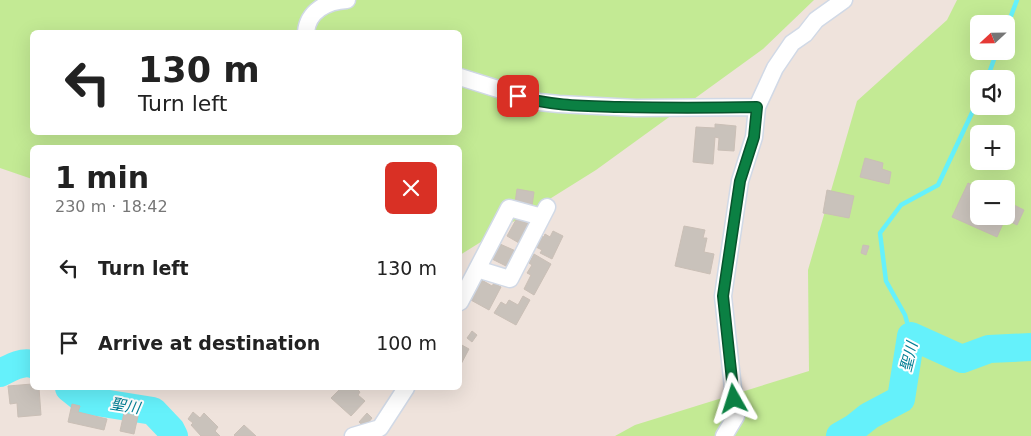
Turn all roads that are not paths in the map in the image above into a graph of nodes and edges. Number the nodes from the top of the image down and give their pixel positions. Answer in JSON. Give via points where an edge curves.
{"nodes":[{"id":1,"x":347,"y":0,"type":"edge"},
{"id":2,"x":844,"y":0,"type":"edge"},
{"id":3,"x":307,"y":30,"type":"edge"},
{"id":4,"x":462,"y":78,"type":"edge"},
{"id":5,"x":757,"y":107,"type":"junction"},
{"id":6,"x":477,"y":269,"type":"junction"},
{"id":7,"x":462,"y":298,"type":"edge"},
{"id":8,"x":405,"y":390,"type":"edge"},
{"id":9,"x":386,"y":432,"type":"edge"},
{"id":10,"x":353,"y":436,"type":"edge"},
{"id":11,"x":724,"y":436,"type":"edge"}],
"edges":[{"from":1,"to":3,"type":"street","via":[[326,4],[316,10]]},
{"from":2,"to":5,"type":"street","via":[[792,43],[775,68]]},
{"from":4,"to":5,"type":"street","via":[[539,102],[559,104],[636,108]]},
{"from":5,"to":11,"type":"street","via":[[754,137],[740,181],[723,296],[736,416]]},
{"from":6,"to":6,"type":"street","via":[[509,208],[544,212],[510,279]]},
{"from":6,"to":7,"type":"street"},
{"from":8,"to":9,"type":"street"},
{"from":9,"to":10,"type":"street"}]}
